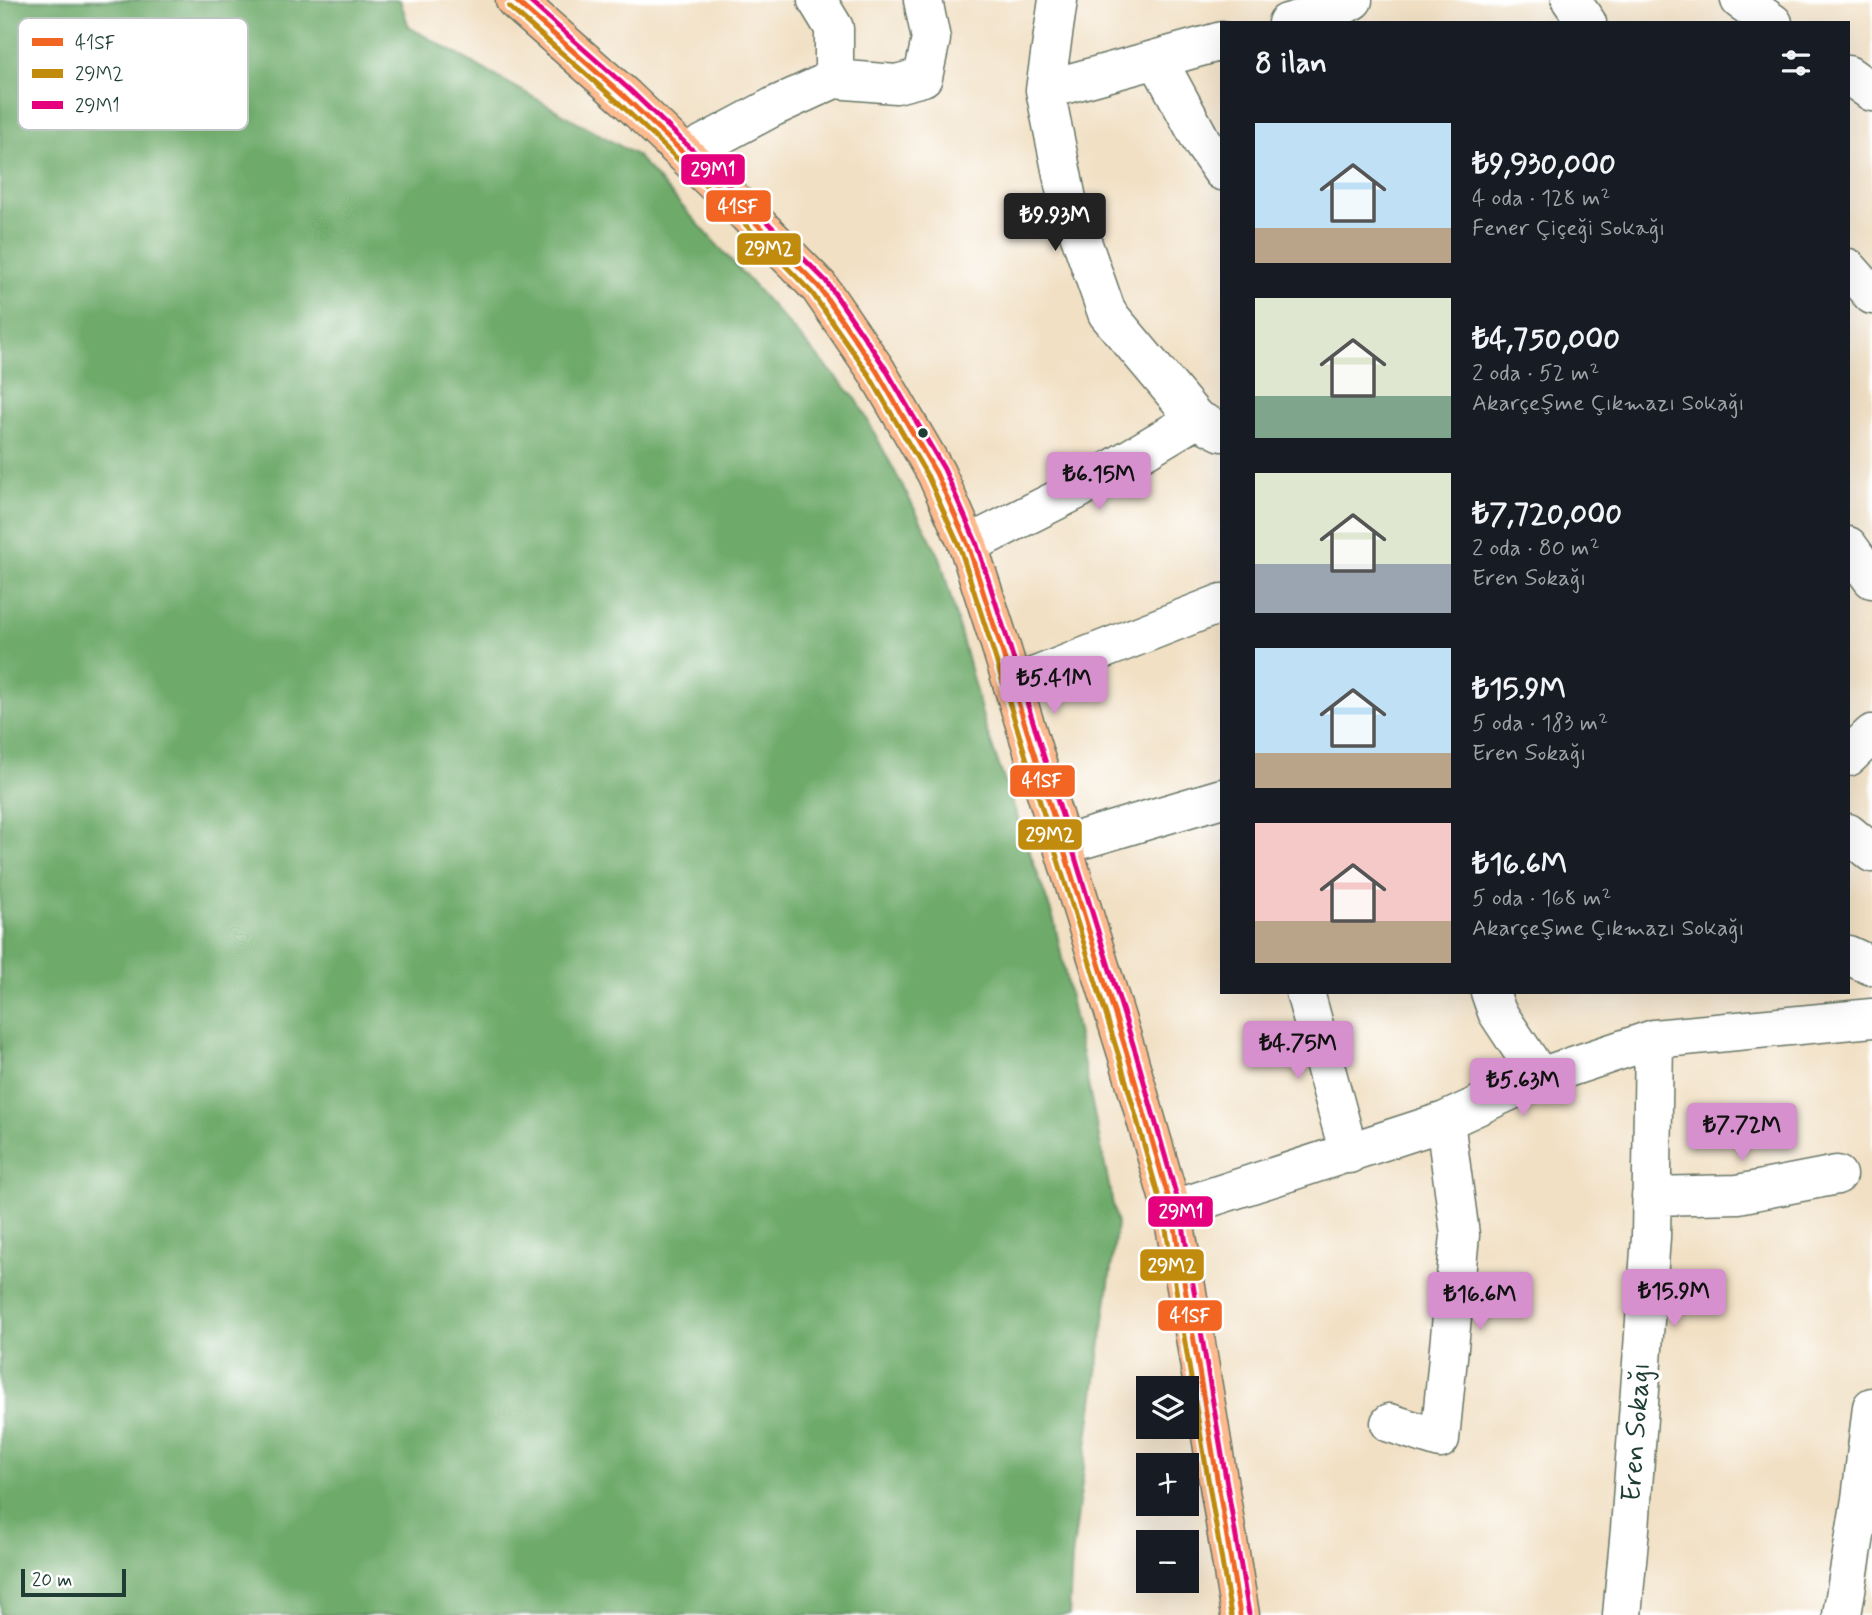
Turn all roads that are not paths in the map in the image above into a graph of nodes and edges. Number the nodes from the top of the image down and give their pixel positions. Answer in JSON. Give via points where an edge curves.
{"nodes":[{"id":1,"x":515,"y":0,"type":"edge"},
{"id":2,"x":817,"y":0,"type":"edge"},
{"id":3,"x":923,"y":0,"type":"edge"},
{"id":4,"x":1058,"y":0,"type":"edge"},
{"id":5,"x":1571,"y":0,"type":"edge"},
{"id":6,"x":1740,"y":0,"type":"edge"},
{"id":7,"x":1340,"y":8,"type":"edge"},
{"id":8,"x":1294,"y":21,"type":"edge"},
{"id":9,"x":1586,"y":21,"type":"edge"},
{"id":10,"x":1770,"y":21,"type":"edge"},
{"id":11,"x":1220,"y":42,"type":"edge"},
{"id":12,"x":1157,"y":59,"type":"junction"},
{"id":13,"x":1850,"y":76,"type":"edge"},
{"id":14,"x":834,"y":79,"type":"junction"},
{"id":15,"x":1045,"y":90,"type":"junction"},
{"id":16,"x":1872,"y":92,"type":"edge"},
{"id":17,"x":685,"y":155,"type":"junction"},
{"id":18,"x":1220,"y":168,"type":"edge"},
{"id":19,"x":1850,"y":270,"type":"edge"},
{"id":20,"x":1872,"y":295,"type":"edge"},
{"id":21,"x":1209,"y":426,"type":"edge"},
{"id":22,"x":968,"y":545,"type":"junction"},
{"id":23,"x":1850,"y":549,"type":"edge"},
{"id":24,"x":1872,"y":579,"type":"edge"},
{"id":25,"x":1220,"y":604,"type":"edge"},
{"id":26,"x":1013,"y":685,"type":"junction"},
{"id":27,"x":1872,"y":734,"type":"edge"},
{"id":28,"x":1850,"y":755,"type":"edge"},
{"id":29,"x":1220,"y":799,"type":"edge"},
{"id":30,"x":1850,"y":835,"type":"edge"},
{"id":31,"x":1063,"y":845,"type":"junction"},
{"id":32,"x":1872,"y":853,"type":"edge"},
{"id":33,"x":1850,"y":956,"type":"edge"},
{"id":34,"x":1872,"y":966,"type":"edge"},
{"id":35,"x":1306,"y":994,"type":"edge"},
{"id":36,"x":1491,"y":994,"type":"edge"},
{"id":37,"x":1872,"y":1018,"type":"edge"},
{"id":38,"x":1654,"y":1039,"type":"junction"},
{"id":39,"x":1540,"y":1077,"type":"junction"},
{"id":40,"x":1445,"y":1121,"type":"junction"},
{"id":41,"x":1349,"y":1154,"type":"junction"},
{"id":42,"x":1837,"y":1175,"type":"dead end"},
{"id":43,"x":1651,"y":1196,"type":"junction"},
{"id":44,"x":1172,"y":1210,"type":"junction"},
{"id":45,"x":1872,"y":1407,"type":"edge"},
{"id":46,"x":1390,"y":1423,"type":"dead end"},
{"id":47,"x":1240,"y":1615,"type":"edge"},
{"id":48,"x":1622,"y":1615,"type":"edge"},
{"id":49,"x":1842,"y":1615,"type":"edge"}],
"edges":[{"from":1,"to":17,"type":"main road"},
{"from":2,"to":14,"type":"street","via":[[834,28]]},
{"from":3,"to":14,"type":"street","via":[[931,39],[923,77],[895,84]]},
{"from":4,"to":15,"type":"street"},
{"from":5,"to":9,"type":"street"},
{"from":6,"to":10,"type":"street"},
{"from":7,"to":8,"type":"street"},
{"from":11,"to":12,"type":"street"},
{"from":12,"to":15,"type":"street"},
{"from":12,"to":18,"type":"street"},
{"from":13,"to":16,"type":"street"},
{"from":14,"to":17,"type":"street"},
{"from":15,"to":21,"type":"street","via":[[1068,199],[1107,313]]},
{"from":17,"to":22,"type":"main road","via":[[819,287],[876,370],[936,473]]},
{"from":19,"to":20,"type":"street"},
{"from":21,"to":22,"type":"street"},
{"from":22,"to":26,"type":"main road"},
{"from":23,"to":24,"type":"street"},
{"from":25,"to":26,"type":"street"},
{"from":26,"to":31,"type":"main road"},
{"from":27,"to":28,"type":"street"},
{"from":29,"to":31,"type":"street"},
{"from":30,"to":32,"type":"street"},
{"from":31,"to":44,"type":"main road"},
{"from":33,"to":34,"type":"street"},
{"from":35,"to":41,"type":"street"},
{"from":36,"to":39,"type":"street","via":[[1497,1012]]},
{"from":37,"to":38,"type":"street"},
{"from":38,"to":39,"type":"street"},
{"from":38,"to":43,"type":"street","name":"Eren Sokağı"},
{"from":39,"to":40,"type":"street"},
{"from":40,"to":41,"type":"street"},
{"from":40,"to":46,"type":"street","via":[[1460,1235],[1440,1439]]},
{"from":41,"to":44,"type":"street"},
{"from":42,"to":43,"type":"street","via":[[1738,1194]]},
{"from":43,"to":48,"type":"street","name":"Eren Sokağı"},
{"from":44,"to":47,"type":"main road"},
{"from":45,"to":49,"type":"street"}]}
